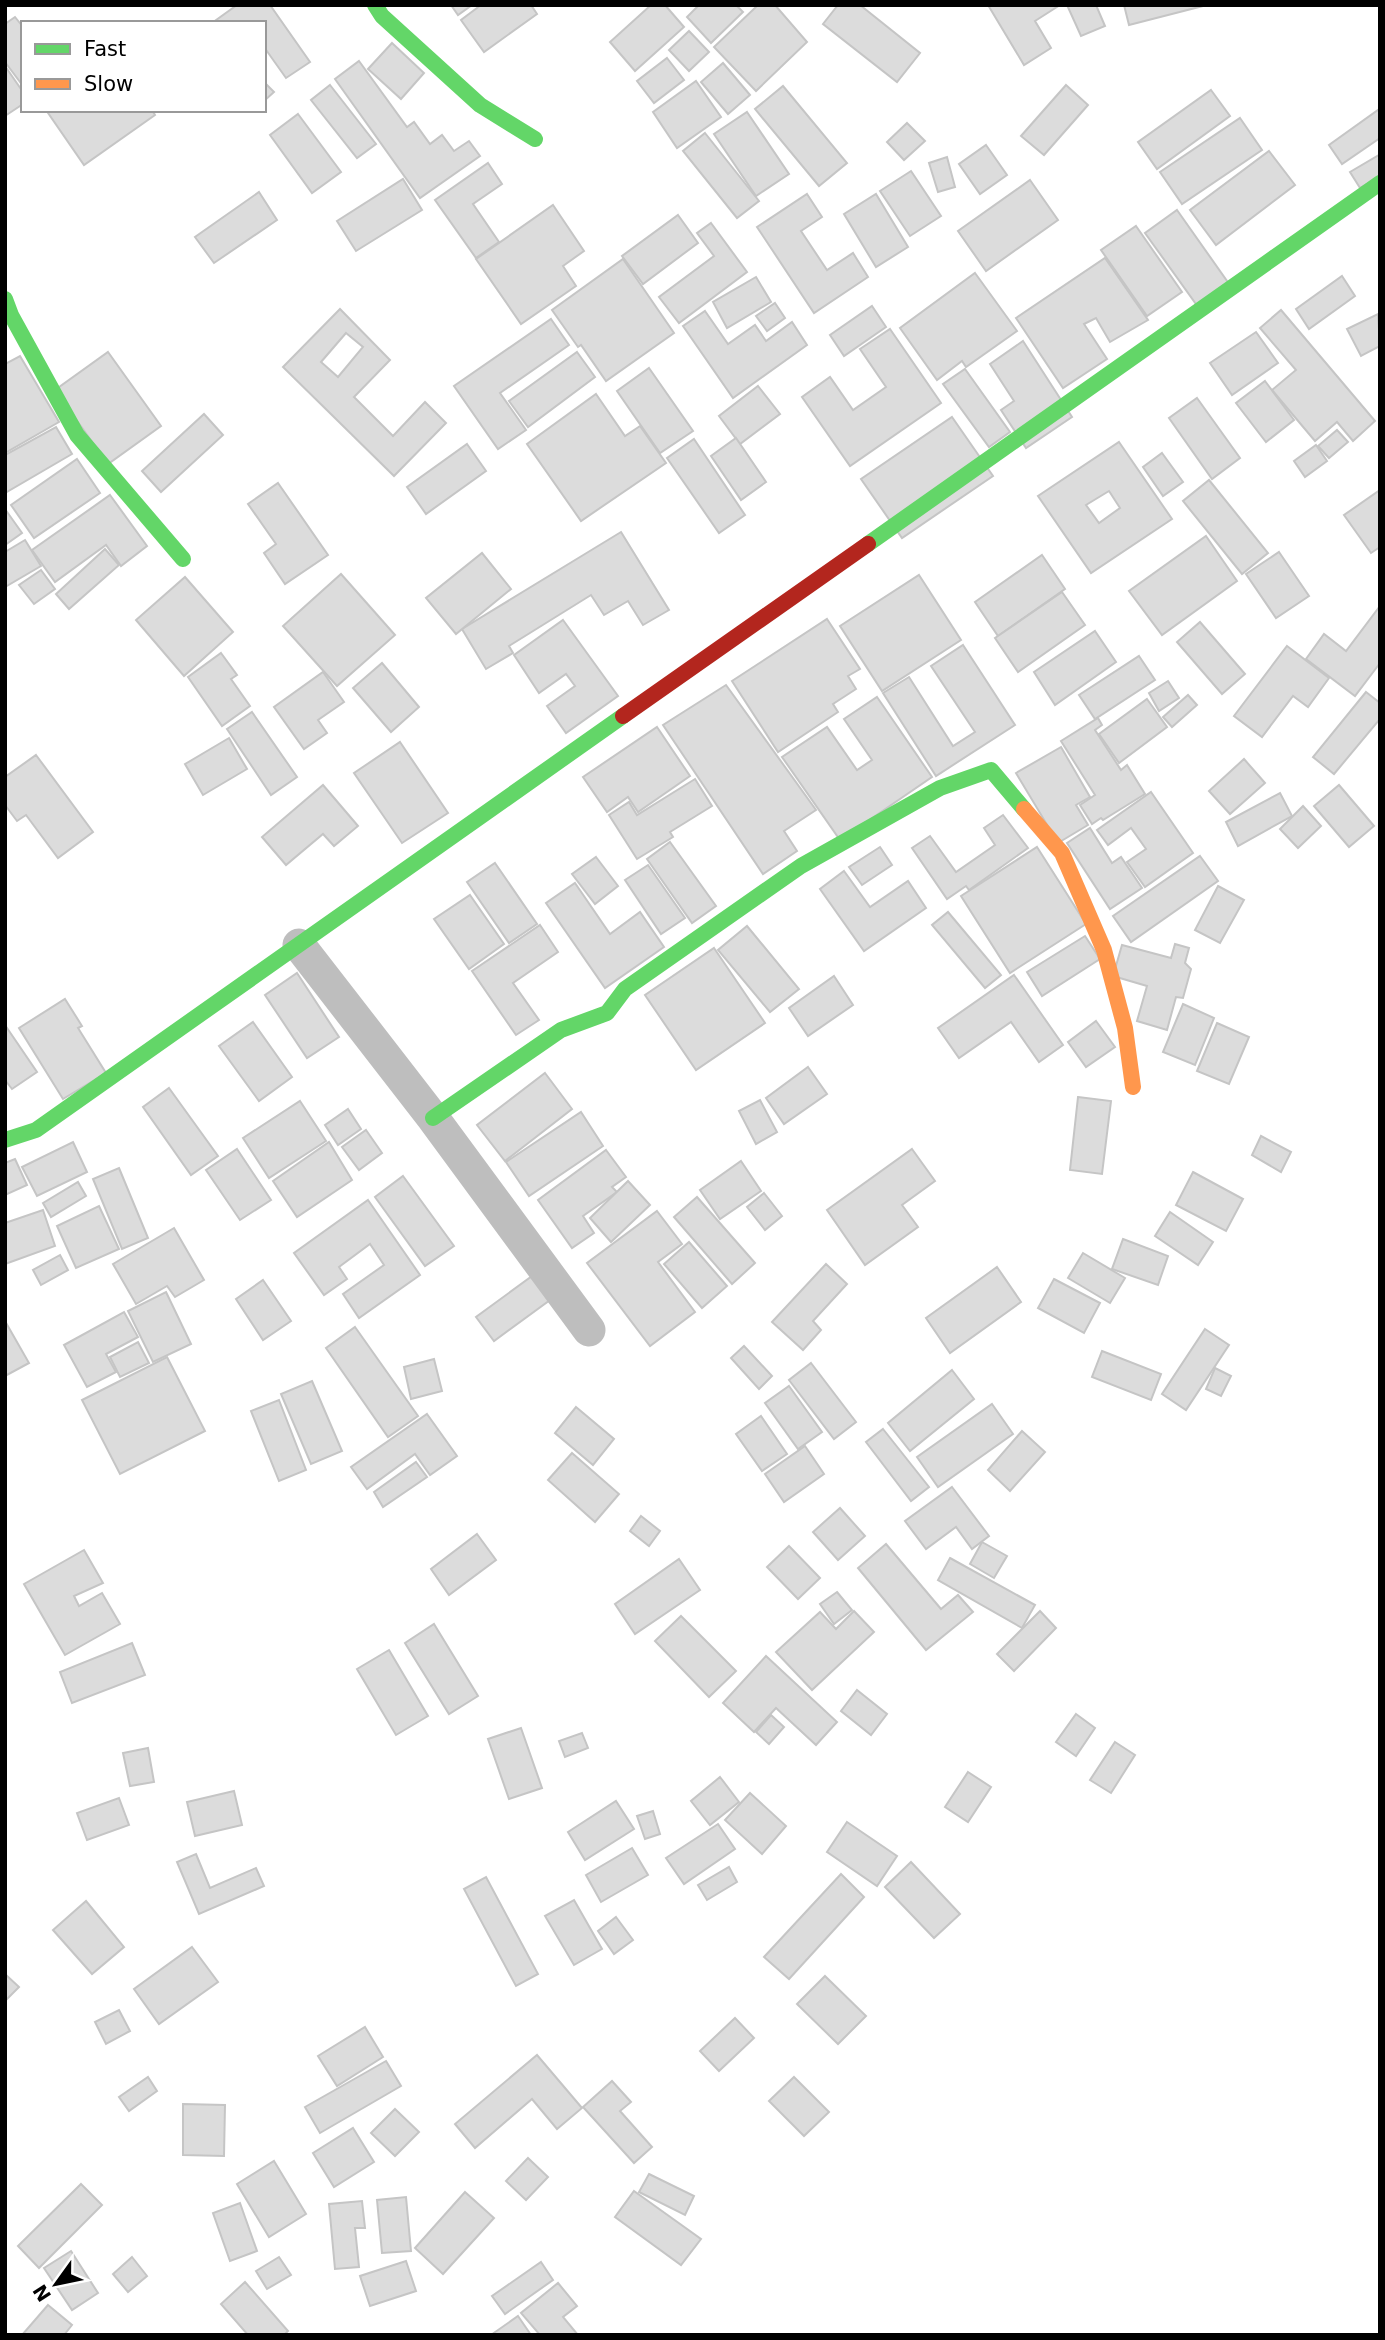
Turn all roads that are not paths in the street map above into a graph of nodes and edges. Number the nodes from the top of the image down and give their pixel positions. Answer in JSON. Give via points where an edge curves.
{"nodes":[{"id":1,"x":375,"y":5,"type":"edge"},
{"id":2,"x":535,"y":139,"type":"dead end"},
{"id":3,"x":1380,"y":183,"type":"edge"},
{"id":4,"x":5,"y":299,"type":"edge"},
{"id":5,"x":183,"y":559,"type":"dead end"},
{"id":6,"x":299,"y":945,"type":"junction"},
{"id":7,"x":1133,"y":1087,"type":"dead end"},
{"id":8,"x":433,"y":1118,"type":"junction"},
{"id":9,"x":5,"y":1140,"type":"edge"},
{"id":10,"x":589,"y":1330,"type":"dead end"}],
"edges":[{"from":1,"to":2,"type":"street","via":[[480,105]]},
{"from":3,"to":6,"type":"street"},
{"from":4,"to":5,"type":"street","via":[[77,435]]},
{"from":6,"to":8,"type":"street"},
{"from":6,"to":9,"type":"street","via":[[36,1130]]},
{"from":7,"to":8,"type":"street","via":[[1125,1028],[1104,950],[1062,853],[992,770],[940,788],[801,866],[625,989],[607,1013],[561,1030]]},
{"from":8,"to":10,"type":"street"}]}
